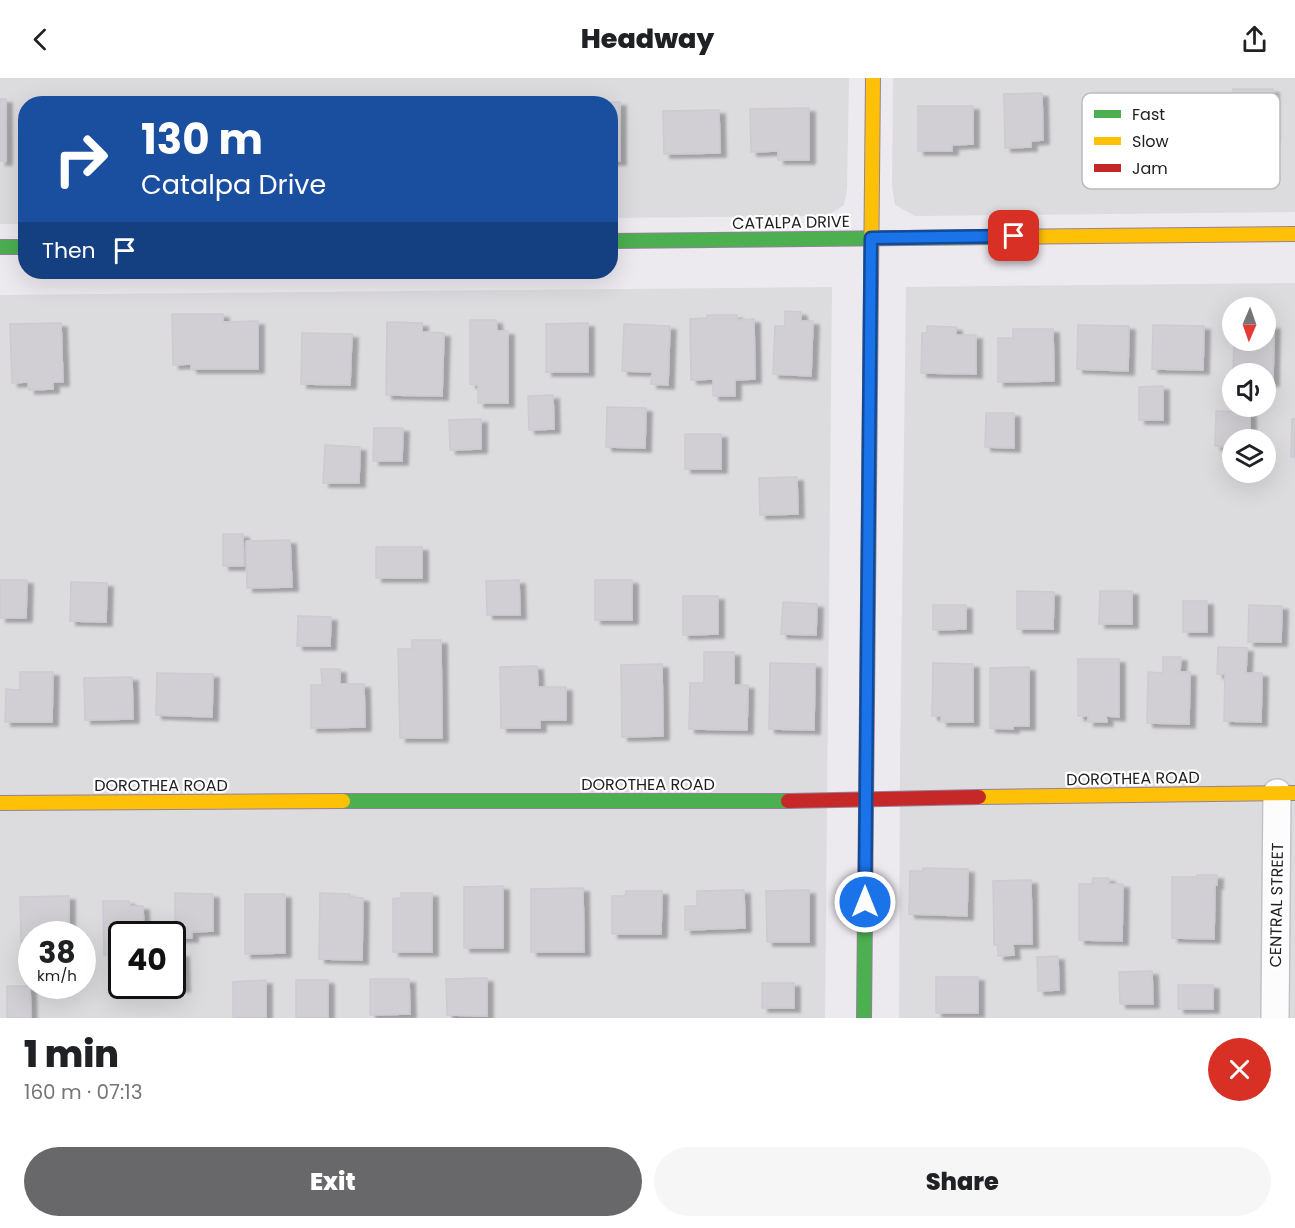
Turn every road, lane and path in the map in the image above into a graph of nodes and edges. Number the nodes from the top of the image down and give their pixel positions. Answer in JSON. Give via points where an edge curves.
{"nodes":[{"id":1,"x":873,"y":78,"type":"edge"},
{"id":2,"x":1295,"y":234,"type":"edge"},
{"id":3,"x":871,"y":238,"type":"junction"},
{"id":4,"x":618,"y":241,"type":"edge"},
{"id":5,"x":0,"y":247,"type":"edge"},
{"id":6,"x":18,"y":247,"type":"edge"},
{"id":7,"x":1286,"y":793,"type":"edge"},
{"id":8,"x":865,"y":799,"type":"junction"},
{"id":9,"x":0,"y":803,"type":"edge"},
{"id":10,"x":864,"y":1018,"type":"edge"},
{"id":11,"x":1275,"y":1018,"type":"edge"}],
"edges":[{"from":1,"to":3,"type":"street"},
{"from":2,"to":3,"type":"street","name":"CATALPA DRIVE"},
{"from":3,"to":4,"type":"street","name":"CATALPA DRIVE"},
{"from":3,"to":8,"type":"street"},
{"from":5,"to":6,"type":"street"},
{"from":7,"to":8,"type":"street","name":"DOROTHEA ROAD"},
{"from":7,"to":11,"type":"street","name":"CENTRAL STREET"},
{"from":8,"to":9,"type":"street","name":"DOROTHEA ROAD"},
{"from":8,"to":10,"type":"street"}]}
